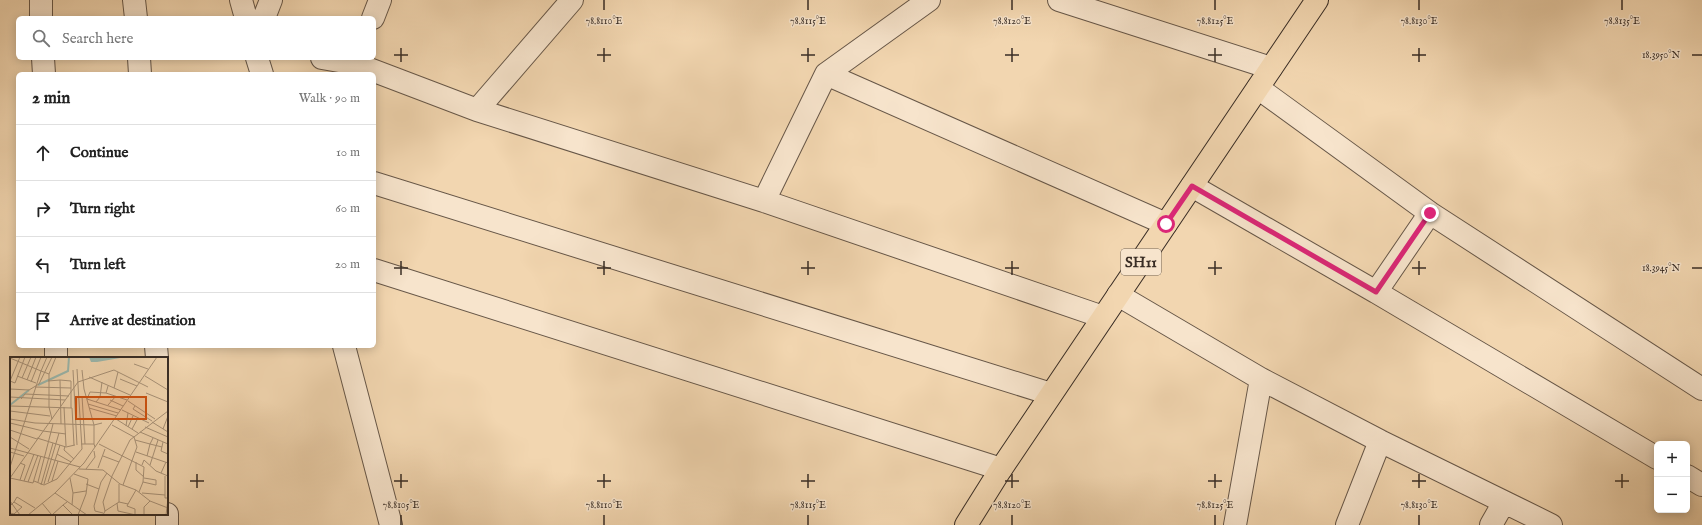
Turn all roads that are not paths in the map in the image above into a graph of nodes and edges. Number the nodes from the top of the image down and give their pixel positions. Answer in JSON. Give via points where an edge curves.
{"nodes":[{"id":1,"x":41,"y":0,"type":"edge"},
{"id":2,"x":134,"y":0,"type":"edge"},
{"id":3,"x":241,"y":0,"type":"edge"},
{"id":4,"x":271,"y":0,"type":"edge"},
{"id":5,"x":380,"y":0,"type":"edge"},
{"id":6,"x":572,"y":0,"type":"edge"},
{"id":7,"x":929,"y":0,"type":"edge"},
{"id":8,"x":1059,"y":0,"type":"edge"},
{"id":9,"x":1317,"y":0,"type":"edge"},
{"id":10,"x":41,"y":16,"type":"edge"},
{"id":11,"x":136,"y":16,"type":"edge"},
{"id":12,"x":245,"y":16,"type":"edge"},
{"id":13,"x":265,"y":16,"type":"edge"},
{"id":14,"x":374,"y":16,"type":"edge"},
{"id":15,"x":43,"y":60,"type":"edge"},
{"id":16,"x":139,"y":60,"type":"edge"},
{"id":17,"x":258,"y":60,"type":"edge"},
{"id":18,"x":346,"y":60,"type":"edge"},
{"id":19,"x":358,"y":61,"type":"edge"},
{"id":20,"x":1271,"y":68,"type":"junction"},
{"id":21,"x":44,"y":72,"type":"edge"},
{"id":22,"x":140,"y":72,"type":"edge"},
{"id":23,"x":261,"y":72,"type":"edge"},
{"id":24,"x":826,"y":74,"type":"junction"},
{"id":25,"x":1258,"y":88,"type":"junction"},
{"id":26,"x":477,"y":110,"type":"junction"},
{"id":27,"x":376,"y":184,"type":"edge"},
{"id":28,"x":1192,"y":186,"type":"junction"},
{"id":29,"x":764,"y":200,"type":"junction"},
{"id":30,"x":1430,"y":213,"type":"junction"},
{"id":31,"x":1166,"y":224,"type":"junction"},
{"id":32,"x":376,"y":271,"type":"edge"},
{"id":33,"x":1376,"y":292,"type":"junction"},
{"id":34,"x":1118,"y":295,"type":"junction"},
{"id":35,"x":1103,"y":316,"type":"junction"},
{"id":36,"x":345,"y":348,"type":"edge"},
{"id":37,"x":1261,"y":379,"type":"junction"},
{"id":38,"x":1702,"y":389,"type":"edge"},
{"id":39,"x":1051,"y":394,"type":"junction"},
{"id":40,"x":1380,"y":442,"type":"junction"},
{"id":41,"x":1654,"y":456,"type":"edge"},
{"id":42,"x":1001,"y":469,"type":"junction"},
{"id":43,"x":1689,"y":477,"type":"edge"},
{"id":44,"x":1702,"y":485,"type":"edge"},
{"id":45,"x":1504,"y":502,"type":"junction"},
{"id":46,"x":67,"y":515,"type":"edge"},
{"id":47,"x":68,"y":525,"type":"edge"},
{"id":48,"x":391,"y":525,"type":"edge"},
{"id":49,"x":966,"y":525,"type":"edge"},
{"id":50,"x":1235,"y":525,"type":"edge"},
{"id":51,"x":1347,"y":525,"type":"edge"},
{"id":52,"x":1491,"y":525,"type":"edge"},
{"id":53,"x":1551,"y":525,"type":"edge"}],
"edges":[{"from":1,"to":10,"type":"street"},
{"from":2,"to":11,"type":"street"},
{"from":3,"to":12,"type":"street"},
{"from":4,"to":13,"type":"street"},
{"from":5,"to":14,"type":"street"},
{"from":6,"to":26,"type":"street"},
{"from":7,"to":24,"type":"street"},
{"from":8,"to":20,"type":"street"},
{"from":9,"to":20,"type":"main road","number":"SH11"},
{"from":15,"to":21,"type":"street"},
{"from":16,"to":22,"type":"street"},
{"from":17,"to":23,"type":"street"},
{"from":18,"to":19,"type":"street"},
{"from":19,"to":26,"type":"street"},
{"from":20,"to":25,"type":"main road","number":"SH11"},
{"from":24,"to":29,"type":"street"},
{"from":24,"to":31,"type":"street"},
{"from":25,"to":28,"type":"main road","number":"SH11"},
{"from":25,"to":30,"type":"street"},
{"from":26,"to":29,"type":"street"},
{"from":27,"to":39,"type":"street"},
{"from":28,"to":31,"type":"main road","number":"SH11"},
{"from":28,"to":33,"type":"street"},
{"from":29,"to":35,"type":"street"},
{"from":30,"to":33,"type":"street"},
{"from":30,"to":38,"type":"street"},
{"from":31,"to":34,"type":"main road","number":"SH11"},
{"from":32,"to":42,"type":"street"},
{"from":33,"to":41,"type":"street"},
{"from":34,"to":35,"type":"main road","number":"SH11"},
{"from":34,"to":37,"type":"street"},
{"from":35,"to":39,"type":"main road","number":"SH11"},
{"from":36,"to":48,"type":"street"},
{"from":37,"to":40,"type":"street"},
{"from":37,"to":50,"type":"street"},
{"from":39,"to":42,"type":"main road","number":"SH11"},
{"from":40,"to":45,"type":"street"},
{"from":40,"to":51,"type":"street"},
{"from":42,"to":49,"type":"main road","number":"SH11"},
{"from":43,"to":44,"type":"street"},
{"from":45,"to":52,"type":"street"},
{"from":45,"to":53,"type":"street"},
{"from":46,"to":47,"type":"street"}]}
